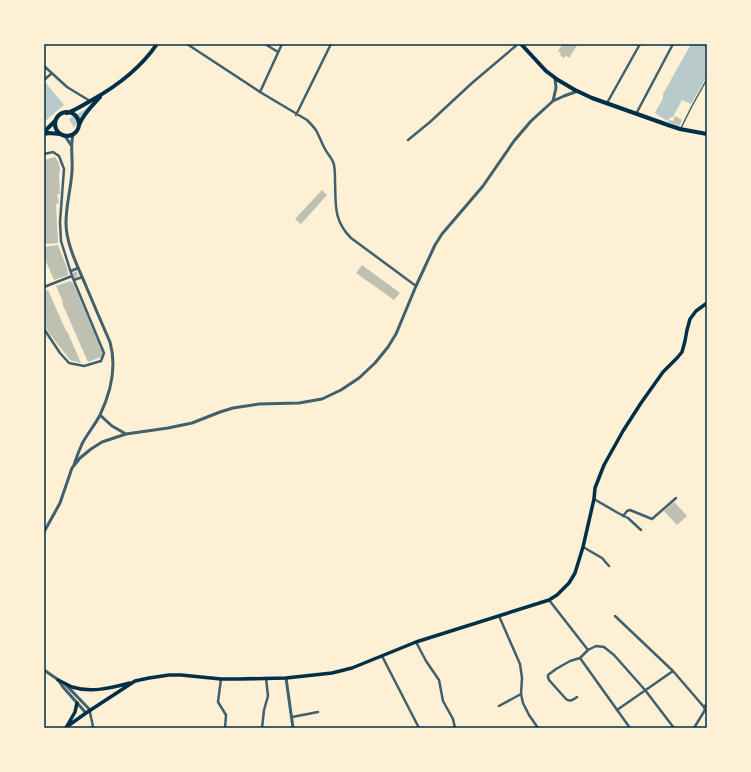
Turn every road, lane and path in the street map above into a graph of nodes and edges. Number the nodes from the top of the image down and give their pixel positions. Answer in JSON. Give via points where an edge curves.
{"nodes":[{"id":1,"x":156,"y":44,"type":"edge"},
{"id":2,"x":187,"y":44,"type":"edge"},
{"id":3,"x":265,"y":44,"type":"edge"},
{"id":4,"x":282,"y":44,"type":"edge"},
{"id":5,"x":331,"y":44,"type":"edge"},
{"id":6,"x":640,"y":44,"type":"edge"},
{"id":7,"x":673,"y":44,"type":"edge"},
{"id":8,"x":522,"y":45,"type":"edge"},
{"id":9,"x":278,"y":52,"type":"junction"},
{"id":10,"x":44,"y":66,"type":"edge"},
{"id":11,"x":52,"y":73,"type":"junction"},
{"id":12,"x":555,"y":78,"type":"junction"},
{"id":13,"x":707,"y":79,"type":"edge"},
{"id":14,"x":44,"y":80,"type":"edge"},
{"id":15,"x":578,"y":91,"type":"junction"},
{"id":16,"x":260,"y":92,"type":"junction"},
{"id":17,"x":103,"y":94,"type":"junction"},
{"id":18,"x":91,"y":101,"type":"junction"},
{"id":19,"x":553,"y":101,"type":"junction"},
{"id":20,"x":607,"y":103,"type":"junction"},
{"id":21,"x":67,"y":113,"type":"junction"},
{"id":22,"x":636,"y":114,"type":"junction"},
{"id":23,"x":296,"y":115,"type":"junction"},
{"id":24,"x":55,"y":121,"type":"junction"},
{"id":25,"x":79,"y":125,"type":"junction"},
{"id":26,"x":680,"y":129,"type":"junction"},
{"id":27,"x":44,"y":133,"type":"edge"},
{"id":28,"x":60,"y":134,"type":"junction"},
{"id":29,"x":707,"y":134,"type":"edge"},
{"id":30,"x":73,"y":135,"type":"junction"},
{"id":31,"x":65,"y":136,"type":"junction"},
{"id":32,"x":408,"y":140,"type":"dead end"},
{"id":33,"x":71,"y":145,"type":"junction"},
{"id":34,"x":44,"y":154,"type":"edge"},
{"id":35,"x":78,"y":268,"type":"junction"},
{"id":36,"x":71,"y":271,"type":"junction"},
{"id":37,"x":72,"y":276,"type":"junction"},
{"id":38,"x":82,"y":277,"type":"junction"},
{"id":39,"x":74,"y":280,"type":"junction"},
{"id":40,"x":416,"y":286,"type":"junction"},
{"id":41,"x":44,"y":287,"type":"edge"},
{"id":42,"x":707,"y":303,"type":"edge"},
{"id":43,"x":44,"y":329,"type":"edge"},
{"id":44,"x":100,"y":415,"type":"junction"},
{"id":45,"x":126,"y":434,"type":"junction"},
{"id":46,"x":72,"y":468,"type":"junction"},
{"id":47,"x":676,"y":498,"type":"dead end"},
{"id":48,"x":594,"y":499,"type":"junction"},
{"id":49,"x":623,"y":516,"type":"junction"},
{"id":50,"x":46,"y":527,"type":"edge"},
{"id":51,"x":641,"y":530,"type":"dead end"},
{"id":52,"x":44,"y":532,"type":"edge"},
{"id":53,"x":583,"y":547,"type":"junction"},
{"id":54,"x":609,"y":566,"type":"dead end"},
{"id":55,"x":549,"y":600,"type":"junction"},
{"id":56,"x":499,"y":616,"type":"junction"},
{"id":57,"x":615,"y":616,"type":"dead end"},
{"id":58,"x":416,"y":642,"type":"junction"},
{"id":59,"x":588,"y":650,"type":"junction"},
{"id":60,"x":382,"y":656,"type":"junction"},
{"id":61,"x":580,"y":658,"type":"junction"},
{"id":62,"x":44,"y":670,"type":"edge"},
{"id":63,"x":673,"y":671,"type":"junction"},
{"id":64,"x":266,"y":678,"type":"junction"},
{"id":65,"x":286,"y":678,"type":"junction"},
{"id":66,"x":221,"y":679,"type":"junction"},
{"id":67,"x":58,"y":680,"type":"junction"},
{"id":68,"x":135,"y":681,"type":"junction"},
{"id":69,"x":645,"y":690,"type":"junction"},
{"id":70,"x":521,"y":694,"type":"junction"},
{"id":71,"x":577,"y":697,"type":"dead end"},
{"id":72,"x":77,"y":703,"type":"junction"},
{"id":73,"x":499,"y":706,"type":"dead end"},
{"id":74,"x":706,"y":709,"type":"edge"},
{"id":75,"x":617,"y":710,"type":"junction"},
{"id":76,"x":88,"y":712,"type":"junction"},
{"id":77,"x":318,"y":712,"type":"dead end"},
{"id":78,"x":292,"y":716,"type":"junction"},
{"id":79,"x":66,"y":727,"type":"edge"},
{"id":80,"x":93,"y":728,"type":"edge"},
{"id":81,"x":225,"y":728,"type":"edge"},
{"id":82,"x":262,"y":728,"type":"edge"},
{"id":83,"x":293,"y":728,"type":"edge"},
{"id":84,"x":419,"y":728,"type":"edge"},
{"id":85,"x":455,"y":728,"type":"edge"},
{"id":86,"x":538,"y":728,"type":"edge"},
{"id":87,"x":630,"y":728,"type":"edge"},
{"id":88,"x":674,"y":728,"type":"edge"},
{"id":89,"x":694,"y":728,"type":"edge"}],
"edges":[{"from":1,"to":17,"type":"main road","via":[[132,73]]},
{"from":2,"to":16,"type":"street"},
{"from":3,"to":9,"type":"street"},
{"from":4,"to":9,"type":"street"},
{"from":5,"to":23,"type":"street"},
{"from":6,"to":20,"type":"street"},
{"from":7,"to":22,"type":"street"},
{"from":8,"to":12,"type":"main road"},
{"from":8,"to":32,"type":"street","via":[[472,83]]},
{"from":9,"to":16,"type":"street"},
{"from":10,"to":11,"type":"street"},
{"from":11,"to":14,"type":"street"},
{"from":11,"to":18,"type":"street","via":[[72,90]]},
{"from":12,"to":15,"type":"main road"},
{"from":12,"to":19,"type":"street"},
{"from":13,"to":26,"type":"lane"},
{"from":15,"to":19,"type":"street"},
{"from":15,"to":20,"type":"main road"},
{"from":16,"to":23,"type":"street"},
{"from":17,"to":18,"type":"main road"},
{"from":17,"to":25,"type":"main road"},
{"from":18,"to":21,"type":"main road"},
{"from":19,"to":40,"type":"street","via":[[514,141],[482,186],[442,234]]},
{"from":20,"to":22,"type":"main road"},
{"from":21,"to":24,"type":"main road","via":[[60,115]]},
{"from":21,"to":25,"type":"main road","via":[[74,115]]},
{"from":22,"to":26,"type":"main road"},
{"from":23,"to":40,"type":"street","via":[[307,120],[317,132],[332,159],[336,205],[343,231]]},
{"from":24,"to":27,"type":"main road"},
{"from":24,"to":28,"type":"main road"},
{"from":25,"to":30,"type":"main road"},
{"from":26,"to":29,"type":"main road"},
{"from":27,"to":28,"type":"main road"},
{"from":28,"to":31,"type":"main road"},
{"from":30,"to":31,"type":"main road"},
{"from":30,"to":33,"type":"street"},
{"from":31,"to":33,"type":"street"},
{"from":33,"to":35,"type":"street","via":[[72,170],[66,224]]},
{"from":34,"to":36,"type":"street","via":[[53,152],[59,156],[64,169],[60,241]]},
{"from":35,"to":36,"type":"street"},
{"from":35,"to":38,"type":"street"},
{"from":36,"to":37,"type":"street"},
{"from":37,"to":39,"type":"street"},
{"from":37,"to":41,"type":"street"},
{"from":38,"to":39,"type":"street"},
{"from":38,"to":44,"type":"street","via":[[110,342],[112,355],[110,387]]},
{"from":39,"to":43,"type":"street","via":[[104,353],[101,361],[84,366],[70,363]]},
{"from":40,"to":45,"type":"street","via":[[388,347],[365,373],[341,390],[310,402],[233,408],[192,423]]},
{"from":42,"to":48,"type":"main road","via":[[696,311],[688,322],[682,352],[654,384],[617,442],[597,482]]},
{"from":44,"to":45,"type":"street"},
{"from":44,"to":46,"type":"street","via":[[82,444]]},
{"from":45,"to":46,"type":"street","via":[[102,442],[80,458]]},
{"from":46,"to":50,"type":"street","via":[[60,503]]},
{"from":47,"to":49,"type":"street","via":[[652,518],[630,510]]},
{"from":48,"to":49,"type":"street"},
{"from":48,"to":53,"type":"main road"},
{"from":49,"to":51,"type":"street"},
{"from":50,"to":52,"type":"street"},
{"from":53,"to":54,"type":"street","via":[[602,558]]},
{"from":53,"to":55,"type":"main road","via":[[575,573],[557,595]]},
{"from":55,"to":56,"type":"main road"},
{"from":55,"to":59,"type":"street"},
{"from":56,"to":58,"type":"main road"},
{"from":56,"to":70,"type":"street","via":[[520,664]]},
{"from":57,"to":63,"type":"street"},
{"from":58,"to":60,"type":"main road"},
{"from":58,"to":85,"type":"street","via":[[439,680]]},
{"from":59,"to":61,"type":"street"},
{"from":59,"to":69,"type":"street","via":[[596,646],[604,647]]},
{"from":60,"to":65,"type":"main road","via":[[342,671]]},
{"from":60,"to":84,"type":"street"},
{"from":61,"to":71,"type":"street","via":[[570,661],[548,675],[568,701]]},
{"from":61,"to":75,"type":"street"},
{"from":62,"to":67,"type":"street"},
{"from":63,"to":69,"type":"street"},
{"from":63,"to":74,"type":"street"},
{"from":64,"to":65,"type":"main road"},
{"from":64,"to":66,"type":"main road"},
{"from":64,"to":82,"type":"street","via":[[268,696]]},
{"from":65,"to":78,"type":"street"},
{"from":66,"to":68,"type":"main road","via":[[169,675]]},
{"from":66,"to":81,"type":"street","via":[[218,702],[226,715]]},
{"from":67,"to":68,"type":"main road","via":[[72,687],[88,690]]},
{"from":67,"to":72,"type":"street"},
{"from":67,"to":76,"type":"street","via":[[65,684]]},
{"from":68,"to":76,"type":"main road"},
{"from":69,"to":75,"type":"street"},
{"from":69,"to":88,"type":"street"},
{"from":70,"to":73,"type":"street"},
{"from":70,"to":86,"type":"street","via":[[523,703]]},
{"from":72,"to":76,"type":"street"},
{"from":72,"to":79,"type":"main road"},
{"from":74,"to":89,"type":"street"},
{"from":75,"to":87,"type":"street"},
{"from":76,"to":79,"type":"main road"},
{"from":76,"to":80,"type":"street"},
{"from":77,"to":78,"type":"street"},
{"from":78,"to":83,"type":"street"}]}
